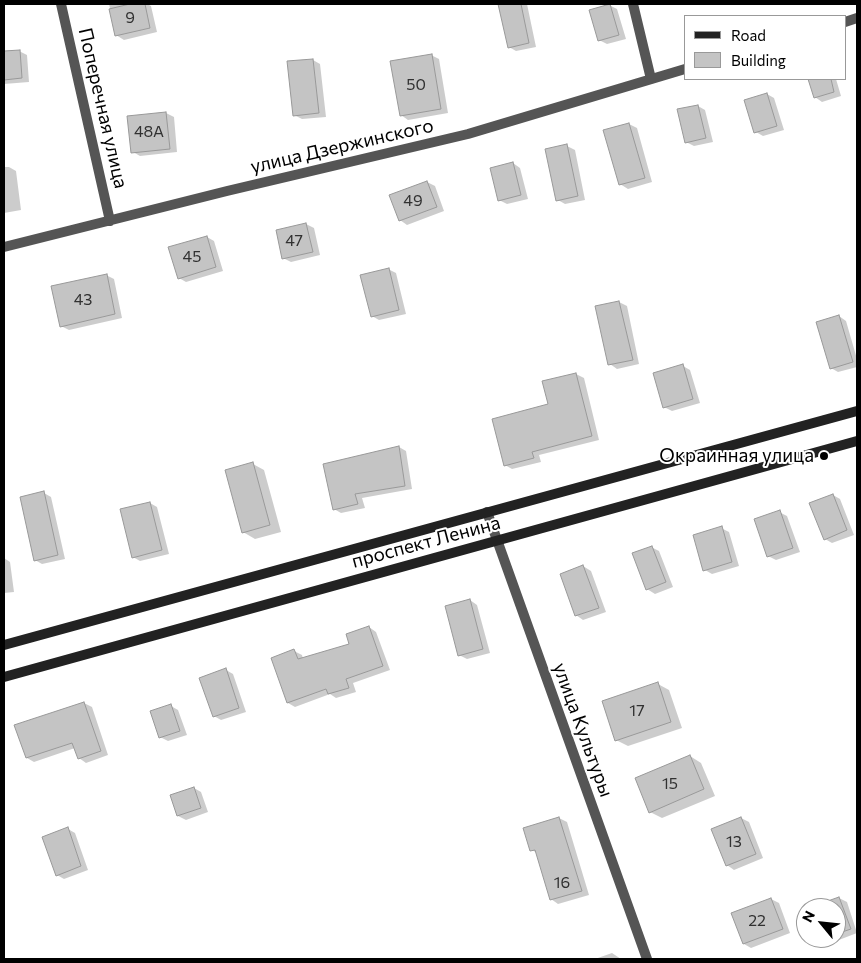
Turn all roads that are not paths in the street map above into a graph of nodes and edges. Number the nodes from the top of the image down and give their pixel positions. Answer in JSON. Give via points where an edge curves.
{"nodes":[{"id":1,"x":61,"y":4,"type":"edge"},
{"id":2,"x":633,"y":4,"type":"edge"},
{"id":3,"x":684,"y":69,"type":"edge"},
{"id":4,"x":651,"y":79,"type":"junction"},
{"id":5,"x":110,"y":221,"type":"junction"},
{"id":6,"x":4,"y":247,"type":"edge"},
{"id":7,"x":857,"y":411,"type":"edge"},
{"id":8,"x":857,"y":441,"type":"edge"},
{"id":9,"x":487,"y":512,"type":"junction"},
{"id":10,"x":496,"y":541,"type":"junction"},
{"id":11,"x":4,"y":645,"type":"edge"},
{"id":12,"x":4,"y":677,"type":"edge"},
{"id":13,"x":647,"y":959,"type":"edge"}],
"edges":[{"from":1,"to":5,"type":"street","name":"Поперечная улица"},
{"from":2,"to":4,"type":"street"},
{"from":3,"to":4,"type":"street","name":"улица Дзержинского"},
{"from":4,"to":5,"type":"street","name":"улица Дзержинского","via":[[468,134]]},
{"from":5,"to":6,"type":"street","name":"улица Дзержинского"},
{"from":7,"to":9,"type":"main road","name":"проспект Ленина"},
{"from":8,"to":10,"type":"main road","name":"проспект Ленина"},
{"from":9,"to":10,"type":"street","name":"улица Культуры"},
{"from":9,"to":11,"type":"main road","name":"проспект Ленина"},
{"from":10,"to":12,"type":"main road","name":"проспект Ленина"},
{"from":10,"to":13,"type":"street","name":"улица Культуры"}]}
